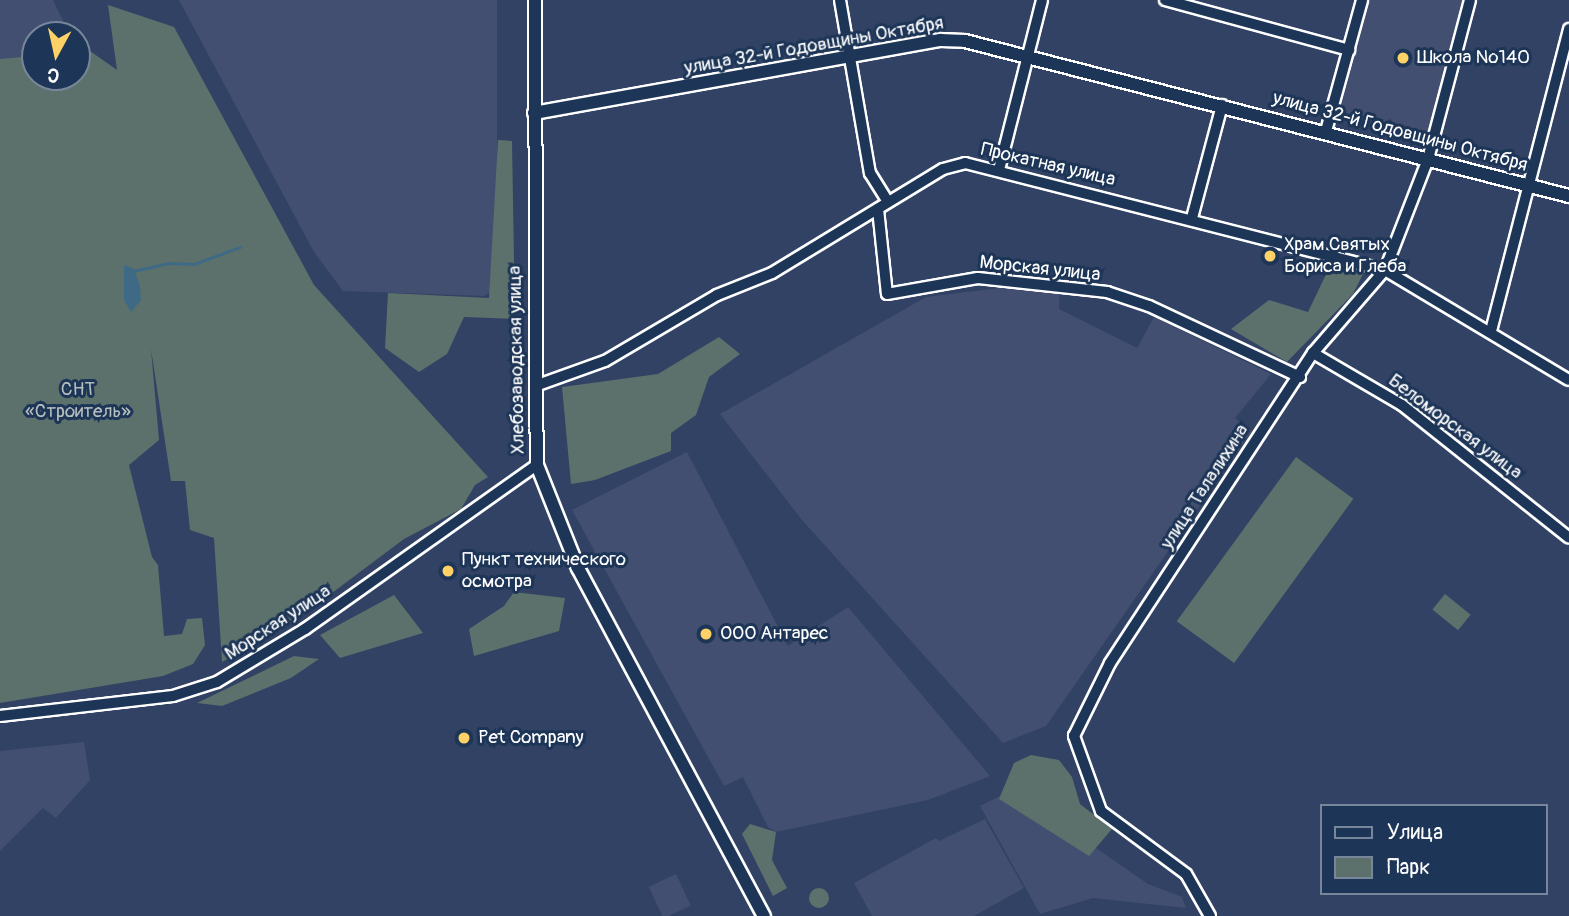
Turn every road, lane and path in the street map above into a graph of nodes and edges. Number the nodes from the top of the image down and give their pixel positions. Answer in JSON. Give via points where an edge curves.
{"nodes":[{"id":1,"x":535,"y":0,"type":"edge"},
{"id":2,"x":840,"y":0,"type":"edge"},
{"id":3,"x":1042,"y":0,"type":"edge"},
{"id":4,"x":1165,"y":0,"type":"edge"},
{"id":5,"x":1362,"y":0,"type":"edge"},
{"id":6,"x":1470,"y":0,"type":"edge"},
{"id":7,"x":1569,"y":29,"type":"edge"},
{"id":8,"x":1349,"y":50,"type":"junction"},
{"id":9,"x":1028,"y":54,"type":"junction"},
{"id":10,"x":849,"y":58,"type":"junction"},
{"id":11,"x":1222,"y":105,"type":"junction"},
{"id":12,"x":534,"y":113,"type":"junction"},
{"id":13,"x":1326,"y":131,"type":"junction"},
{"id":14,"x":1428,"y":159,"type":"junction"},
{"id":15,"x":999,"y":170,"type":"junction"},
{"id":16,"x":1528,"y":185,"type":"junction"},
{"id":17,"x":1569,"y":196,"type":"edge"},
{"id":18,"x":888,"y":202,"type":"junction"},
{"id":19,"x":878,"y":209,"type":"junction"},
{"id":20,"x":1192,"y":218,"type":"junction"},
{"id":21,"x":1385,"y":271,"type":"junction"},
{"id":22,"x":1491,"y":331,"type":"junction"},
{"id":23,"x":1313,"y":353,"type":"junction"},
{"id":24,"x":1300,"y":377,"type":"junction"},
{"id":25,"x":1569,"y":380,"type":"edge"},
{"id":26,"x":535,"y":386,"type":"junction"},
{"id":27,"x":537,"y":465,"type":"junction"},
{"id":28,"x":1569,"y":538,"type":"edge"},
{"id":29,"x":0,"y":716,"type":"edge"},
{"id":30,"x":764,"y":916,"type":"edge"},
{"id":31,"x":1210,"y":916,"type":"edge"}],
"edges":[{"from":1,"to":12,"type":"main road","name":"Хлебозаводская улица"},
{"from":2,"to":10,"type":"street"},
{"from":3,"to":9,"type":"street"},
{"from":4,"to":8,"type":"street"},
{"from":5,"to":8,"type":"street"},
{"from":6,"to":14,"type":"street"},
{"from":7,"to":16,"type":"street"},
{"from":8,"to":13,"type":"street"},
{"from":9,"to":10,"type":"main road","name":"улица 32-й Годовщины Октября","via":[[940,40]]},
{"from":9,"to":11,"type":"main road","name":"улица 32-й Годовщины Октября"},
{"from":9,"to":15,"type":"street"},
{"from":10,"to":12,"type":"main road","name":"улица 32-й Годовщины Октября"},
{"from":10,"to":18,"type":"street","via":[[870,173]]},
{"from":11,"to":13,"type":"main road","name":"улица 32-й Годовщины Октября"},
{"from":11,"to":20,"type":"street"},
{"from":12,"to":26,"type":"main road","name":"Хлебозаводская улица"},
{"from":13,"to":14,"type":"main road","name":"улица 32-й Годовщины Октября"},
{"from":14,"to":16,"type":"main road","name":"улица 32-й Годовщины Октября"},
{"from":14,"to":21,"type":"street"},
{"from":15,"to":18,"type":"street","name":"Прокатная улица","via":[[965,163],[943,169]]},
{"from":15,"to":20,"type":"street","name":"Прокатная улица"},
{"from":16,"to":17,"type":"main road","name":"улица 32-й Годовщины Октября"},
{"from":16,"to":22,"type":"street"},
{"from":18,"to":19,"type":"street","name":"Прокатная улица"},
{"from":19,"to":24,"type":"street","name":"Морская улица","via":[[887,293],[978,278],[1107,292],[1149,306]]},
{"from":19,"to":26,"type":"street","name":"Прокатная улица","via":[[772,273],[717,295],[605,361]]},
{"from":20,"to":21,"type":"street","name":"Прокатная улица"},
{"from":21,"to":22,"type":"street","name":"Прокатная улица"},
{"from":21,"to":23,"type":"street","name":"улица Талалихина"},
{"from":22,"to":25,"type":"street","name":"Прокатная улица"},
{"from":23,"to":24,"type":"street","name":"улица Талалихина"},
{"from":23,"to":28,"type":"street","name":"Беломорская улица","via":[[1402,405]]},
{"from":24,"to":31,"type":"street","name":"улица Талалихина","via":[[1110,663],[1074,736],[1101,811],[1186,874]]},
{"from":26,"to":27,"type":"main road","name":"Хлебозаводская улица"},
{"from":27,"to":29,"type":"street","name":"Морская улица","via":[[305,629],[217,682],[173,696]]},
{"from":27,"to":30,"type":"main road","name":"Хлебозаводская улица","via":[[578,568]]}]}
